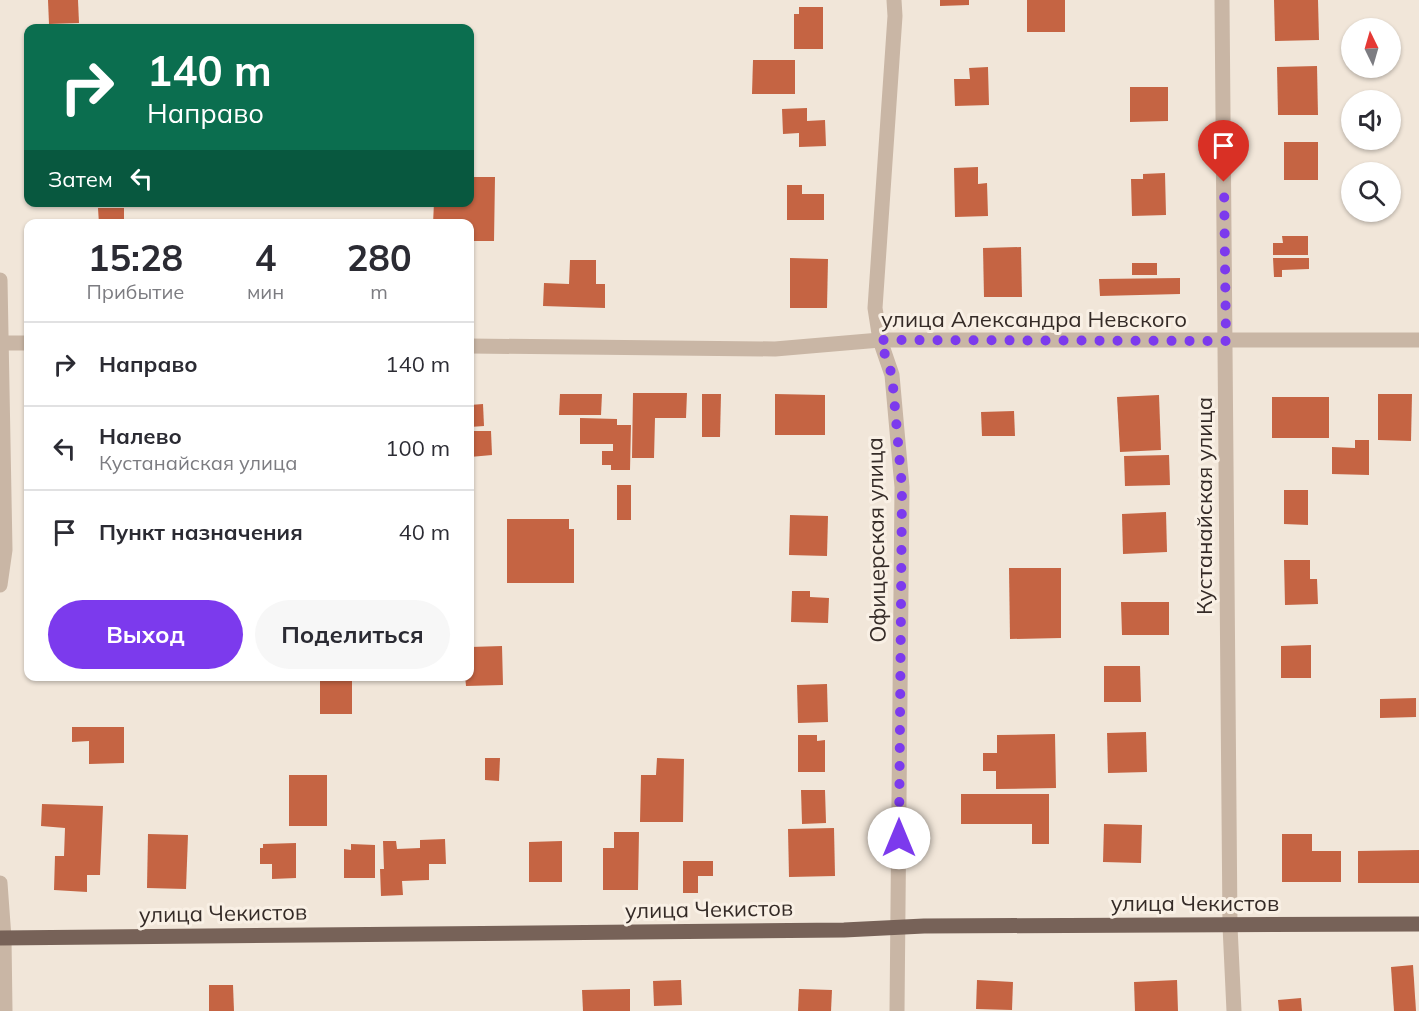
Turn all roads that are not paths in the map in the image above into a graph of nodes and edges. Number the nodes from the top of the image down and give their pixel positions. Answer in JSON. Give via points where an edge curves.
{"nodes":[{"id":1,"x":894,"y":0,"type":"edge"},
{"id":2,"x":1222,"y":0,"type":"edge"},
{"id":3,"x":0,"y":280,"type":"edge"},
{"id":4,"x":880,"y":340,"type":"junction"},
{"id":5,"x":1419,"y":340,"type":"edge"},
{"id":6,"x":1226,"y":341,"type":"junction"},
{"id":7,"x":0,"y":343,"type":"edge"},
{"id":8,"x":24,"y":343,"type":"edge"},
{"id":9,"x":474,"y":346,"type":"edge"},
{"id":10,"x":0,"y":585,"type":"edge"},
{"id":11,"x":0,"y":883,"type":"edge"},
{"id":12,"x":1419,"y":924,"type":"edge"},
{"id":13,"x":1230,"y":926,"type":"junction"},
{"id":14,"x":899,"y":927,"type":"junction"},
{"id":15,"x":2,"y":938,"type":"edge"},
{"id":16,"x":5,"y":1011,"type":"edge"},
{"id":17,"x":897,"y":1011,"type":"edge"},
{"id":18,"x":1234,"y":1011,"type":"edge"}],
"edges":[{"from":1,"to":4,"type":"street","name":"Офицерская улица","via":[[875,308]]},
{"from":2,"to":6,"type":"street","name":"Кустанайская улица"},
{"from":3,"to":7,"type":"street"},
{"from":4,"to":6,"type":"street","name":"улица Александра Невского"},
{"from":4,"to":9,"type":"street","name":"улица Александра Невского","via":[[775,348]]},
{"from":4,"to":14,"type":"street","name":"Офицерская улица","via":[[892,375],[902,487]]},
{"from":5,"to":6,"type":"street","name":"улица Александра Невского"},
{"from":6,"to":13,"type":"street","name":"Кустанайская улица"},
{"from":7,"to":8,"type":"street"},
{"from":7,"to":10,"type":"street","via":[[5,550]]},
{"from":11,"to":15,"type":"street"},
{"from":12,"to":13,"type":"main road","name":"улица Чекистов"},
{"from":13,"to":14,"type":"main road","name":"улица Чекистов"},
{"from":13,"to":18,"type":"street","name":"Кустанайская улица"},
{"from":14,"to":15,"type":"main road","name":"улица Чекистов"},
{"from":14,"to":17,"type":"street","name":"Офицерская улица"},
{"from":15,"to":16,"type":"street"}]}
